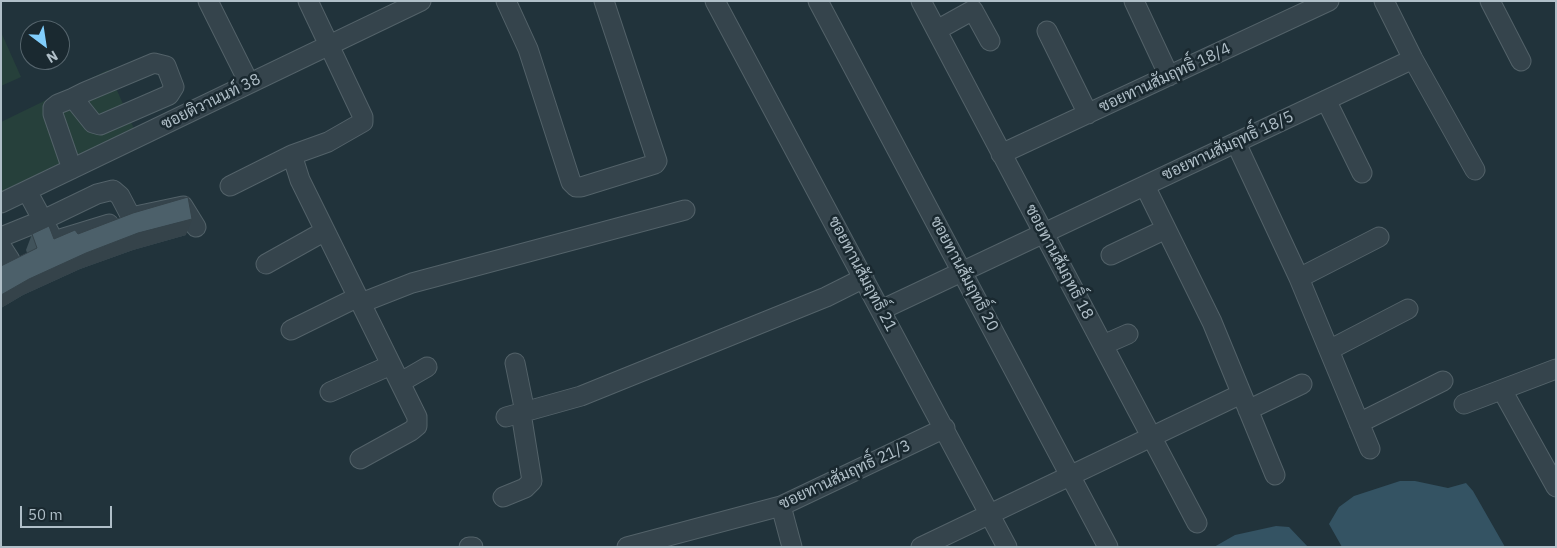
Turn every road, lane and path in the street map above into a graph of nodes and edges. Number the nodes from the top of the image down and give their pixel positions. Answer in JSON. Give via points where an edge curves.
{"nodes":[{"id":1,"x":208,"y":1,"type":"edge"},
{"id":2,"x":308,"y":1,"type":"edge"},
{"id":3,"x":506,"y":1,"type":"edge"},
{"id":4,"x":604,"y":1,"type":"edge"},
{"id":5,"x":715,"y":1,"type":"edge"},
{"id":6,"x":818,"y":1,"type":"edge"},
{"id":7,"x":921,"y":1,"type":"edge"},
{"id":8,"x":1134,"y":1,"type":"edge"},
{"id":9,"x":1329,"y":1,"type":"edge"},
{"id":10,"x":1384,"y":1,"type":"edge"},
{"id":11,"x":1490,"y":1,"type":"edge"},
{"id":12,"x":413,"y":3,"type":"edge"},
{"id":13,"x":937,"y":30,"type":"junction"},
{"id":14,"x":1047,"y":31,"type":"dead end"},
{"id":15,"x":990,"y":40,"type":"dead end"},
{"id":16,"x":330,"y":45,"type":"junction"},
{"id":17,"x":1413,"y":60,"type":"junction"},
{"id":18,"x":1521,"y":61,"type":"dead end"},
{"id":19,"x":1169,"y":76,"type":"junction"},
{"id":20,"x":249,"y":84,"type":"junction"},
{"id":21,"x":73,"y":98,"type":"junction"},
{"id":22,"x":1326,"y":100,"type":"junction"},
{"id":23,"x":1088,"y":114,"type":"junction"},
{"id":24,"x":1236,"y":142,"type":"junction"},
{"id":25,"x":1001,"y":154,"type":"junction"},
{"id":26,"x":292,"y":156,"type":"junction"},
{"id":27,"x":72,"y":169,"type":"junction"},
{"id":28,"x":1475,"y":170,"type":"dead end"},
{"id":29,"x":1362,"y":173,"type":"dead end"},
{"id":30,"x":230,"y":186,"type":"dead end"},
{"id":31,"x":1145,"y":186,"type":"junction"},
{"id":32,"x":27,"y":190,"type":"junction"},
{"id":33,"x":1,"y":203,"type":"edge"},
{"id":34,"x":685,"y":210,"type":"dead end"},
{"id":35,"x":131,"y":217,"type":"junction"},
{"id":36,"x":43,"y":220,"type":"junction"},
{"id":37,"x":196,"y":227,"type":"dead end"},
{"id":38,"x":1166,"y":229,"type":"junction"},
{"id":39,"x":325,"y":231,"type":"junction"},
{"id":40,"x":1044,"y":233,"type":"junction"},
{"id":41,"x":1,"y":237,"type":"edge"},
{"id":42,"x":1379,"y":237,"type":"dead end"},
{"id":43,"x":1,"y":246,"type":"edge"},
{"id":44,"x":1111,"y":255,"type":"dead end"},
{"id":45,"x":266,"y":264,"type":"dead end"},
{"id":46,"x":1,"y":266,"type":"edge"},
{"id":47,"x":963,"y":271,"type":"junction"},
{"id":48,"x":864,"y":278,"type":"junction"},
{"id":49,"x":1299,"y":278,"type":"junction"},
{"id":50,"x":360,"y":300,"type":"junction"},
{"id":51,"x":1408,"y":309,"type":"dead end"},
{"id":52,"x":881,"y":310,"type":"junction"},
{"id":53,"x":291,"y":330,"type":"dead end"},
{"id":54,"x":1128,"y":334,"type":"dead end"},
{"id":55,"x":1103,"y":346,"type":"junction"},
{"id":56,"x":1329,"y":350,"type":"junction"},
{"id":57,"x":515,"y":363,"type":"dead end"},
{"id":58,"x":391,"y":365,"type":"junction"},
{"id":59,"x":426,"y":367,"type":"dead end"},
{"id":60,"x":1555,"y":372,"type":"edge"},
{"id":61,"x":1443,"y":381,"type":"dead end"},
{"id":62,"x":401,"y":382,"type":"junction"},
{"id":63,"x":1302,"y":384,"type":"dead end"},
{"id":64,"x":1502,"y":390,"type":"junction"},
{"id":65,"x":330,"y":392,"type":"dead end"},
{"id":66,"x":1245,"y":402,"type":"junction"},
{"id":67,"x":1464,"y":404,"type":"dead end"},
{"id":68,"x":517,"y":414,"type":"junction"},
{"id":69,"x":1359,"y":423,"type":"junction"},
{"id":70,"x":945,"y":428,"type":"junction"},
{"id":71,"x":1152,"y":437,"type":"junction"},
{"id":72,"x":1370,"y":448,"type":"dead end"},
{"id":73,"x":360,"y":459,"type":"dead end"},
{"id":74,"x":1275,"y":475,"type":"dead end"},
{"id":75,"x":1072,"y":476,"type":"junction"},
{"id":76,"x":1556,"y":487,"type":"edge"},
{"id":77,"x":503,"y":497,"type":"dead end"},
{"id":78,"x":781,"y":506,"type":"junction"},
{"id":79,"x":992,"y":514,"type":"junction"},
{"id":80,"x":1197,"y":523,"type":"dead end"},
{"id":81,"x":631,"y":546,"type":"edge"},
{"id":82,"x":792,"y":547,"type":"edge"},
{"id":83,"x":921,"y":547,"type":"edge"},
{"id":84,"x":1008,"y":547,"type":"edge"},
{"id":85,"x":1108,"y":547,"type":"edge"}],
"edges":[{"from":1,"to":20,"type":"street"},
{"from":2,"to":16,"type":"street"},
{"from":3,"to":4,"type":"street","via":[[528,49],[571,182],[581,187],[655,164],[657,160]]},
{"from":5,"to":48,"type":"street","name":"ซอยทานสัมฤทธิ์ 21"},
{"from":6,"to":47,"type":"street","name":"ซอยทานสัมฤทธิ์ 20"},
{"from":7,"to":13,"type":"street","name":"ซอยทานสัมฤทธิ์ 18"},
{"from":8,"to":19,"type":"street"},
{"from":9,"to":19,"type":"street","name":"ซอยทานสัมฤทธิ์ 18/4"},
{"from":10,"to":17,"type":"street"},
{"from":11,"to":18,"type":"street"},
{"from":12,"to":16,"type":"street","name":"ซอยติวานนท์ 38"},
{"from":13,"to":15,"type":"street","via":[[973,10]]},
{"from":13,"to":25,"type":"street","name":"ซอยทานสัมฤทธิ์ 18"},
{"from":14,"to":23,"type":"street"},
{"from":16,"to":20,"type":"street","name":"ซอยติวานนท์ 38"},
{"from":16,"to":26,"type":"street","via":[[363,122],[328,142]]},
{"from":17,"to":22,"type":"street","name":"ซอยทานสัมฤทธิ์ 18/5"},
{"from":17,"to":28,"type":"street"},
{"from":19,"to":23,"type":"street","name":"ซอยทานสัมฤทธิ์ 18/4"},
{"from":20,"to":27,"type":"street","name":"ซอยติวานนท์ 38"},
{"from":21,"to":21,"type":"street","via":[[154,63],[166,66],[174,87],[168,95],[100,125],[93,123]]},
{"from":21,"to":27,"type":"street","via":[[58,104],[53,114]]},
{"from":22,"to":24,"type":"street","name":"ซอยทานสัมฤทธิ์ 18/5"},
{"from":22,"to":29,"type":"street"},
{"from":23,"to":25,"type":"street","name":"ซอยทานสัมฤทธิ์ 18/4"},
{"from":24,"to":31,"type":"street","name":"ซอยทานสัมฤทธิ์ 18/5"},
{"from":24,"to":49,"type":"street"},
{"from":25,"to":40,"type":"street","name":"ซอยทานสัมฤทธิ์ 18"},
{"from":26,"to":30,"type":"street"},
{"from":26,"to":39,"type":"street"},
{"from":27,"to":32,"type":"street","name":"ซอยติวานนท์ 38"},
{"from":31,"to":38,"type":"street"},
{"from":31,"to":40,"type":"street","name":"ซอยทานสัมฤทธิ์ 18/5"},
{"from":32,"to":33,"type":"street","name":"ซอยติวานนท์ 38"},
{"from":32,"to":36,"type":"street"},
{"from":34,"to":50,"type":"street","via":[[412,283]]},
{"from":35,"to":36,"type":"street","via":[[57,240],[48,233]]},
{"from":35,"to":36,"type":"street","via":[[113,190]]},
{"from":35,"to":37,"type":"street","via":[[183,206]]},
{"from":36,"to":41,"type":"street"},
{"from":38,"to":44,"type":"street"},
{"from":38,"to":66,"type":"street","via":[[1212,322]]},
{"from":39,"to":45,"type":"street"},
{"from":39,"to":50,"type":"street"},
{"from":40,"to":47,"type":"street","name":"ซอยทานสัมฤทธิ์ 18/5"},
{"from":40,"to":55,"type":"street","name":"ซอยทานสัมฤทธิ์ 18"},
{"from":42,"to":49,"type":"street"},
{"from":43,"to":46,"type":"street","via":[[10,260]]},
{"from":47,"to":52,"type":"street","name":"ซอยทานสัมฤทธิ์ 18/5"},
{"from":47,"to":75,"type":"street","name":"ซอยทานสัมฤทธิ์ 20"},
{"from":48,"to":52,"type":"street","name":"ซอยทานสัมฤทธิ์ 21"},
{"from":48,"to":68,"type":"street","via":[[826,297],[580,396]]},
{"from":49,"to":56,"type":"street"},
{"from":50,"to":53,"type":"street"},
{"from":50,"to":58,"type":"street"},
{"from":51,"to":56,"type":"street"},
{"from":52,"to":70,"type":"street","name":"ซอยทานสัมฤทธิ์ 21"},
{"from":54,"to":55,"type":"street"},
{"from":55,"to":71,"type":"street","name":"ซอยทานสัมฤทธิ์ 18"},
{"from":56,"to":69,"type":"street"},
{"from":57,"to":68,"type":"street"},
{"from":58,"to":62,"type":"street"},
{"from":58,"to":65,"type":"street"},
{"from":59,"to":62,"type":"street"},
{"from":60,"to":64,"type":"street"},
{"from":61,"to":69,"type":"street"},
{"from":62,"to":73,"type":"street","via":[[418,417],[418,426]]},
{"from":63,"to":66,"type":"street"},
{"from":64,"to":67,"type":"street"},
{"from":64,"to":76,"type":"street"},
{"from":66,"to":71,"type":"street"},
{"from":66,"to":74,"type":"street"},
{"from":68,"to":77,"type":"street","via":[[532,481]]},
{"from":69,"to":72,"type":"street"},
{"from":70,"to":78,"type":"street","name":"ซอยทานสัมฤทธิ์ 21/3"},
{"from":70,"to":79,"type":"street","name":"ซอยทานสัมฤทธิ์ 21"},
{"from":71,"to":75,"type":"street"},
{"from":71,"to":80,"type":"street","name":"ซอยทานสัมฤทธิ์ 18"},
{"from":75,"to":79,"type":"street"},
{"from":75,"to":85,"type":"street","name":"ซอยทานสัมฤทธิ์ 20"},
{"from":78,"to":81,"type":"street","name":"ซอยทานสัมฤทธิ์ 21/3"},
{"from":78,"to":82,"type":"street"},
{"from":79,"to":83,"type":"street"},
{"from":79,"to":84,"type":"street","name":"ซอยทานสัมฤทธิ์ 21"}]}
